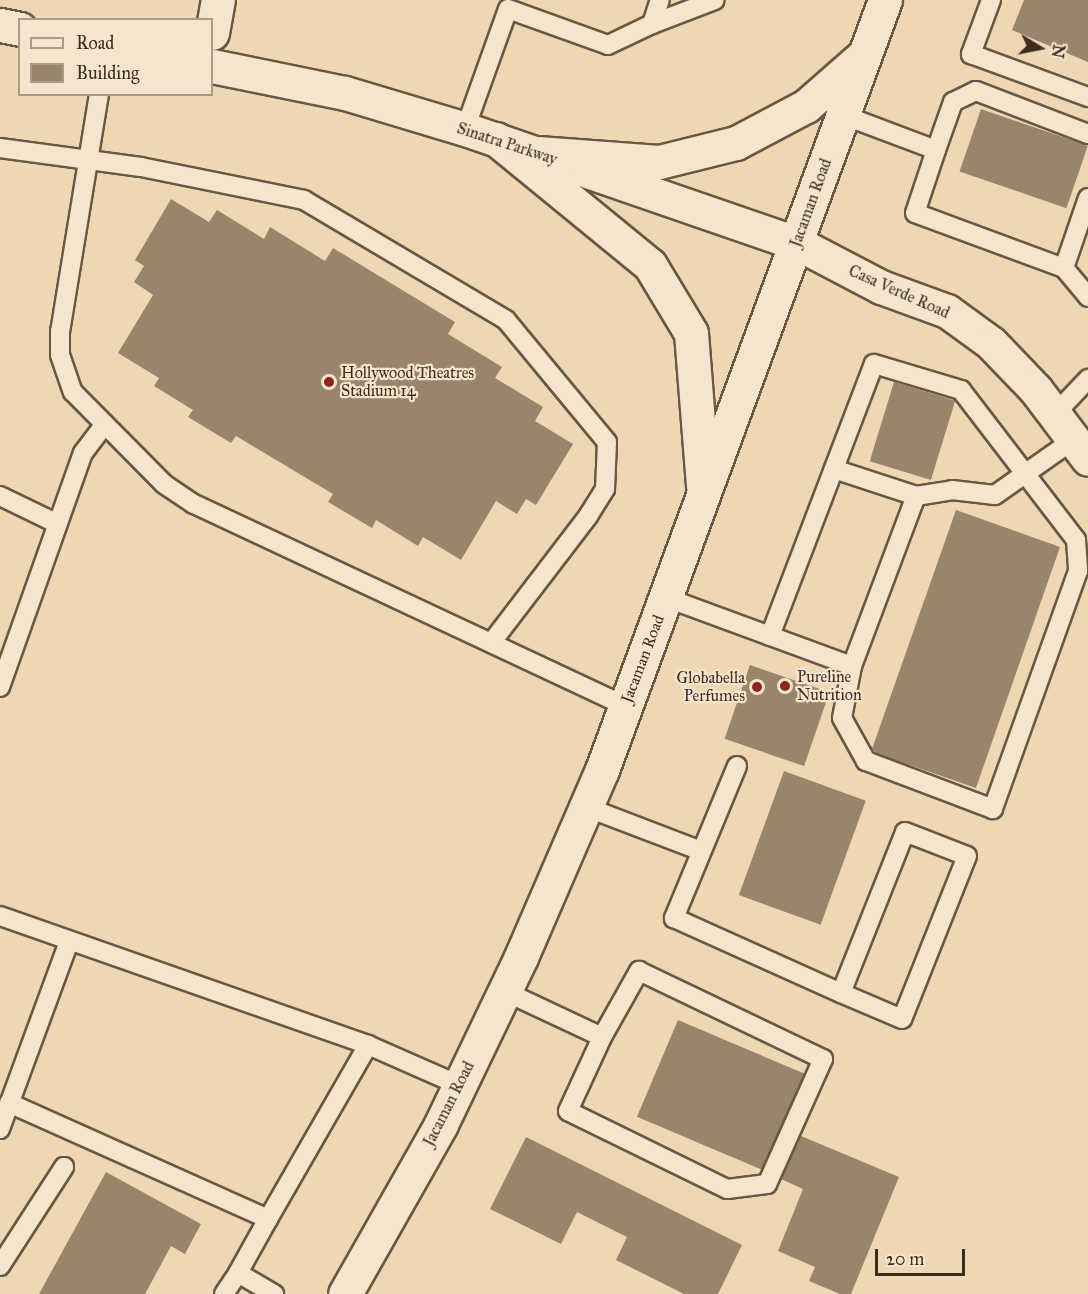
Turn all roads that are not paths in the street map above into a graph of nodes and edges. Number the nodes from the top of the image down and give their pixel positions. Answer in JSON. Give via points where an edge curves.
{"nodes":[{"id":1,"x":218,"y":0,"type":"edge"},
{"id":2,"x":660,"y":0,"type":"edge"},
{"id":3,"x":716,"y":0,"type":"edge"},
{"id":4,"x":885,"y":0,"type":"edge"},
{"id":5,"x":991,"y":0,"type":"edge"},
{"id":6,"x":652,"y":24,"type":"junction"},
{"id":7,"x":0,"y":25,"type":"edge"},
{"id":8,"x":213,"y":28,"type":"edge"},
{"id":9,"x":18,"y":29,"type":"edge"},
{"id":10,"x":865,"y":54,"type":"junction"},
{"id":11,"x":213,"y":66,"type":"edge"},
{"id":12,"x":99,"y":96,"type":"edge"},
{"id":13,"x":1088,"y":98,"type":"edge"},
{"id":14,"x":843,"y":115,"type":"junction"},
{"id":15,"x":465,"y":129,"type":"junction"},
{"id":16,"x":1088,"y":134,"type":"edge"},
{"id":17,"x":496,"y":139,"type":"junction"},
{"id":18,"x":0,"y":148,"type":"edge"},
{"id":19,"x":936,"y":150,"type":"junction"},
{"id":20,"x":538,"y":153,"type":"junction"},
{"id":21,"x":89,"y":162,"type":"junction"},
{"id":22,"x":1088,"y":198,"type":"edge"},
{"id":23,"x":797,"y":243,"type":"junction"},
{"id":24,"x":1064,"y":268,"type":"junction"},
{"id":25,"x":1088,"y":297,"type":"edge"},
{"id":26,"x":1088,"y":379,"type":"edge"},
{"id":27,"x":105,"y":424,"type":"junction"},
{"id":28,"x":1072,"y":438,"type":"edge"},
{"id":29,"x":834,"y":469,"type":"junction"},
{"id":30,"x":1027,"y":475,"type":"junction"},
{"id":31,"x":0,"y":496,"type":"edge"},
{"id":32,"x":916,"y":496,"type":"junction"},
{"id":33,"x":704,"y":497,"type":"junction"},
{"id":34,"x":58,"y":524,"type":"junction"},
{"id":35,"x":667,"y":598,"type":"junction"},
{"id":36,"x":770,"y":636,"type":"junction"},
{"id":37,"x":491,"y":643,"type":"junction"},
{"id":38,"x":852,"y":666,"type":"junction"},
{"id":39,"x":0,"y":687,"type":"edge"},
{"id":40,"x":626,"y":706,"type":"junction"},
{"id":41,"x":737,"y":766,"type":"dead end"},
{"id":42,"x":586,"y":807,"type":"junction"},
{"id":43,"x":701,"y":851,"type":"junction"},
{"id":44,"x":0,"y":916,"type":"edge"},
{"id":45,"x":69,"y":941,"type":"junction"},
{"id":46,"x":504,"y":991,"type":"junction"},
{"id":47,"x":842,"y":993,"type":"junction"},
{"id":48,"x":602,"y":1037,"type":"junction"},
{"id":49,"x":368,"y":1045,"type":"junction"},
{"id":50,"x":459,"y":1085,"type":"junction"},
{"id":51,"x":9,"y":1103,"type":"junction"},
{"id":52,"x":0,"y":1129,"type":"edge"},
{"id":53,"x":64,"y":1167,"type":"dead end"},
{"id":54,"x":268,"y":1219,"type":"junction"},
{"id":55,"x":0,"y":1266,"type":"edge"},
{"id":56,"x":238,"y":1273,"type":"junction"},
{"id":57,"x":224,"y":1294,"type":"edge"},
{"id":58,"x":274,"y":1294,"type":"edge"},
{"id":59,"x":345,"y":1294,"type":"edge"}],
"edges":[{"from":1,"to":8,"type":"main road"},
{"from":2,"to":6,"type":"lane"},
{"from":3,"to":6,"type":"lane"},
{"from":4,"to":10,"type":"main road","name":"Jacaman Road"},
{"from":5,"to":13,"type":"lane","via":[[970,54]]},
{"from":6,"to":15,"type":"lane","via":[[608,45],[508,9]]},
{"from":7,"to":9,"type":"main road"},
{"from":10,"to":14,"type":"main road","name":"Jacaman Road"},
{"from":10,"to":20,"type":"main road","via":[[806,106],[736,143],[659,162]]},
{"from":11,"to":15,"type":"main road","name":"Sinatra Parkway","via":[[345,93]]},
{"from":12,"to":21,"type":"lane"},
{"from":14,"to":19,"type":"lane"},
{"from":14,"to":23,"type":"main road","name":"Jacaman Road"},
{"from":15,"to":17,"type":"main road","name":"Sinatra Parkway"},
{"from":16,"to":19,"type":"lane","via":[[976,92],[953,102]]},
{"from":17,"to":20,"type":"main road","name":"Sinatra Parkway"},
{"from":17,"to":33,"type":"main road","via":[[650,265],[692,333]]},
{"from":18,"to":21,"type":"lane"},
{"from":19,"to":24,"type":"lane","via":[[915,213]]},
{"from":20,"to":23,"type":"main road","name":"Sinatra Parkway"},
{"from":21,"to":27,"type":"lane","via":[[60,331],[60,355],[73,392]]},
{"from":21,"to":37,"type":"lane","via":[[141,167],[304,200],[506,320],[607,442],[605,489]]},
{"from":22,"to":24,"type":"lane"},
{"from":23,"to":28,"type":"main road","name":"Casa Verde Road","via":[[881,287],[947,311],[991,343]]},
{"from":23,"to":33,"type":"main road","name":"Jacaman Road"},
{"from":24,"to":25,"type":"lane"},
{"from":26,"to":28,"type":"lane"},
{"from":27,"to":34,"type":"lane","via":[[84,453]]},
{"from":27,"to":37,"type":"lane","via":[[164,484],[194,504]]},
{"from":28,"to":30,"type":"lane"},
{"from":29,"to":30,"type":"lane","via":[[874,364],[961,390]]},
{"from":29,"to":32,"type":"lane"},
{"from":29,"to":36,"type":"lane"},
{"from":30,"to":32,"type":"lane","via":[[995,495],[952,490]]},
{"from":30,"to":38,"type":"lane","via":[[1076,540],[1078,571],[993,809],[866,761],[842,718]]},
{"from":31,"to":34,"type":"lane"},
{"from":32,"to":38,"type":"lane"},
{"from":33,"to":35,"type":"main road","name":"Jacaman Road"},
{"from":34,"to":39,"type":"lane"},
{"from":35,"to":36,"type":"lane"},
{"from":35,"to":40,"type":"main road","name":"Jacaman Road"},
{"from":36,"to":38,"type":"lane"},
{"from":37,"to":40,"type":"lane"},
{"from":40,"to":42,"type":"main road","name":"Jacaman Road"},
{"from":41,"to":43,"type":"lane"},
{"from":42,"to":43,"type":"lane"},
{"from":42,"to":46,"type":"main road","name":"Jacaman Road"},
{"from":43,"to":47,"type":"lane","via":[[674,918]]},
{"from":44,"to":45,"type":"lane"},
{"from":45,"to":49,"type":"lane"},
{"from":45,"to":51,"type":"lane"},
{"from":46,"to":48,"type":"lane"},
{"from":46,"to":50,"type":"main road","name":"Jacaman Road"},
{"from":47,"to":47,"type":"lane","via":[[905,832],[967,856],[902,1019]]},
{"from":48,"to":48,"type":"lane","via":[[639,972],[823,1059],[767,1184],[727,1189],[568,1111]]},
{"from":49,"to":50,"type":"lane"},
{"from":49,"to":54,"type":"lane"},
{"from":50,"to":59,"type":"main road","name":"Jacaman Road"},
{"from":51,"to":52,"type":"lane"},
{"from":51,"to":54,"type":"lane"},
{"from":53,"to":55,"type":"lane"},
{"from":54,"to":56,"type":"lane"},
{"from":56,"to":57,"type":"lane"},
{"from":56,"to":58,"type":"lane"}]}
